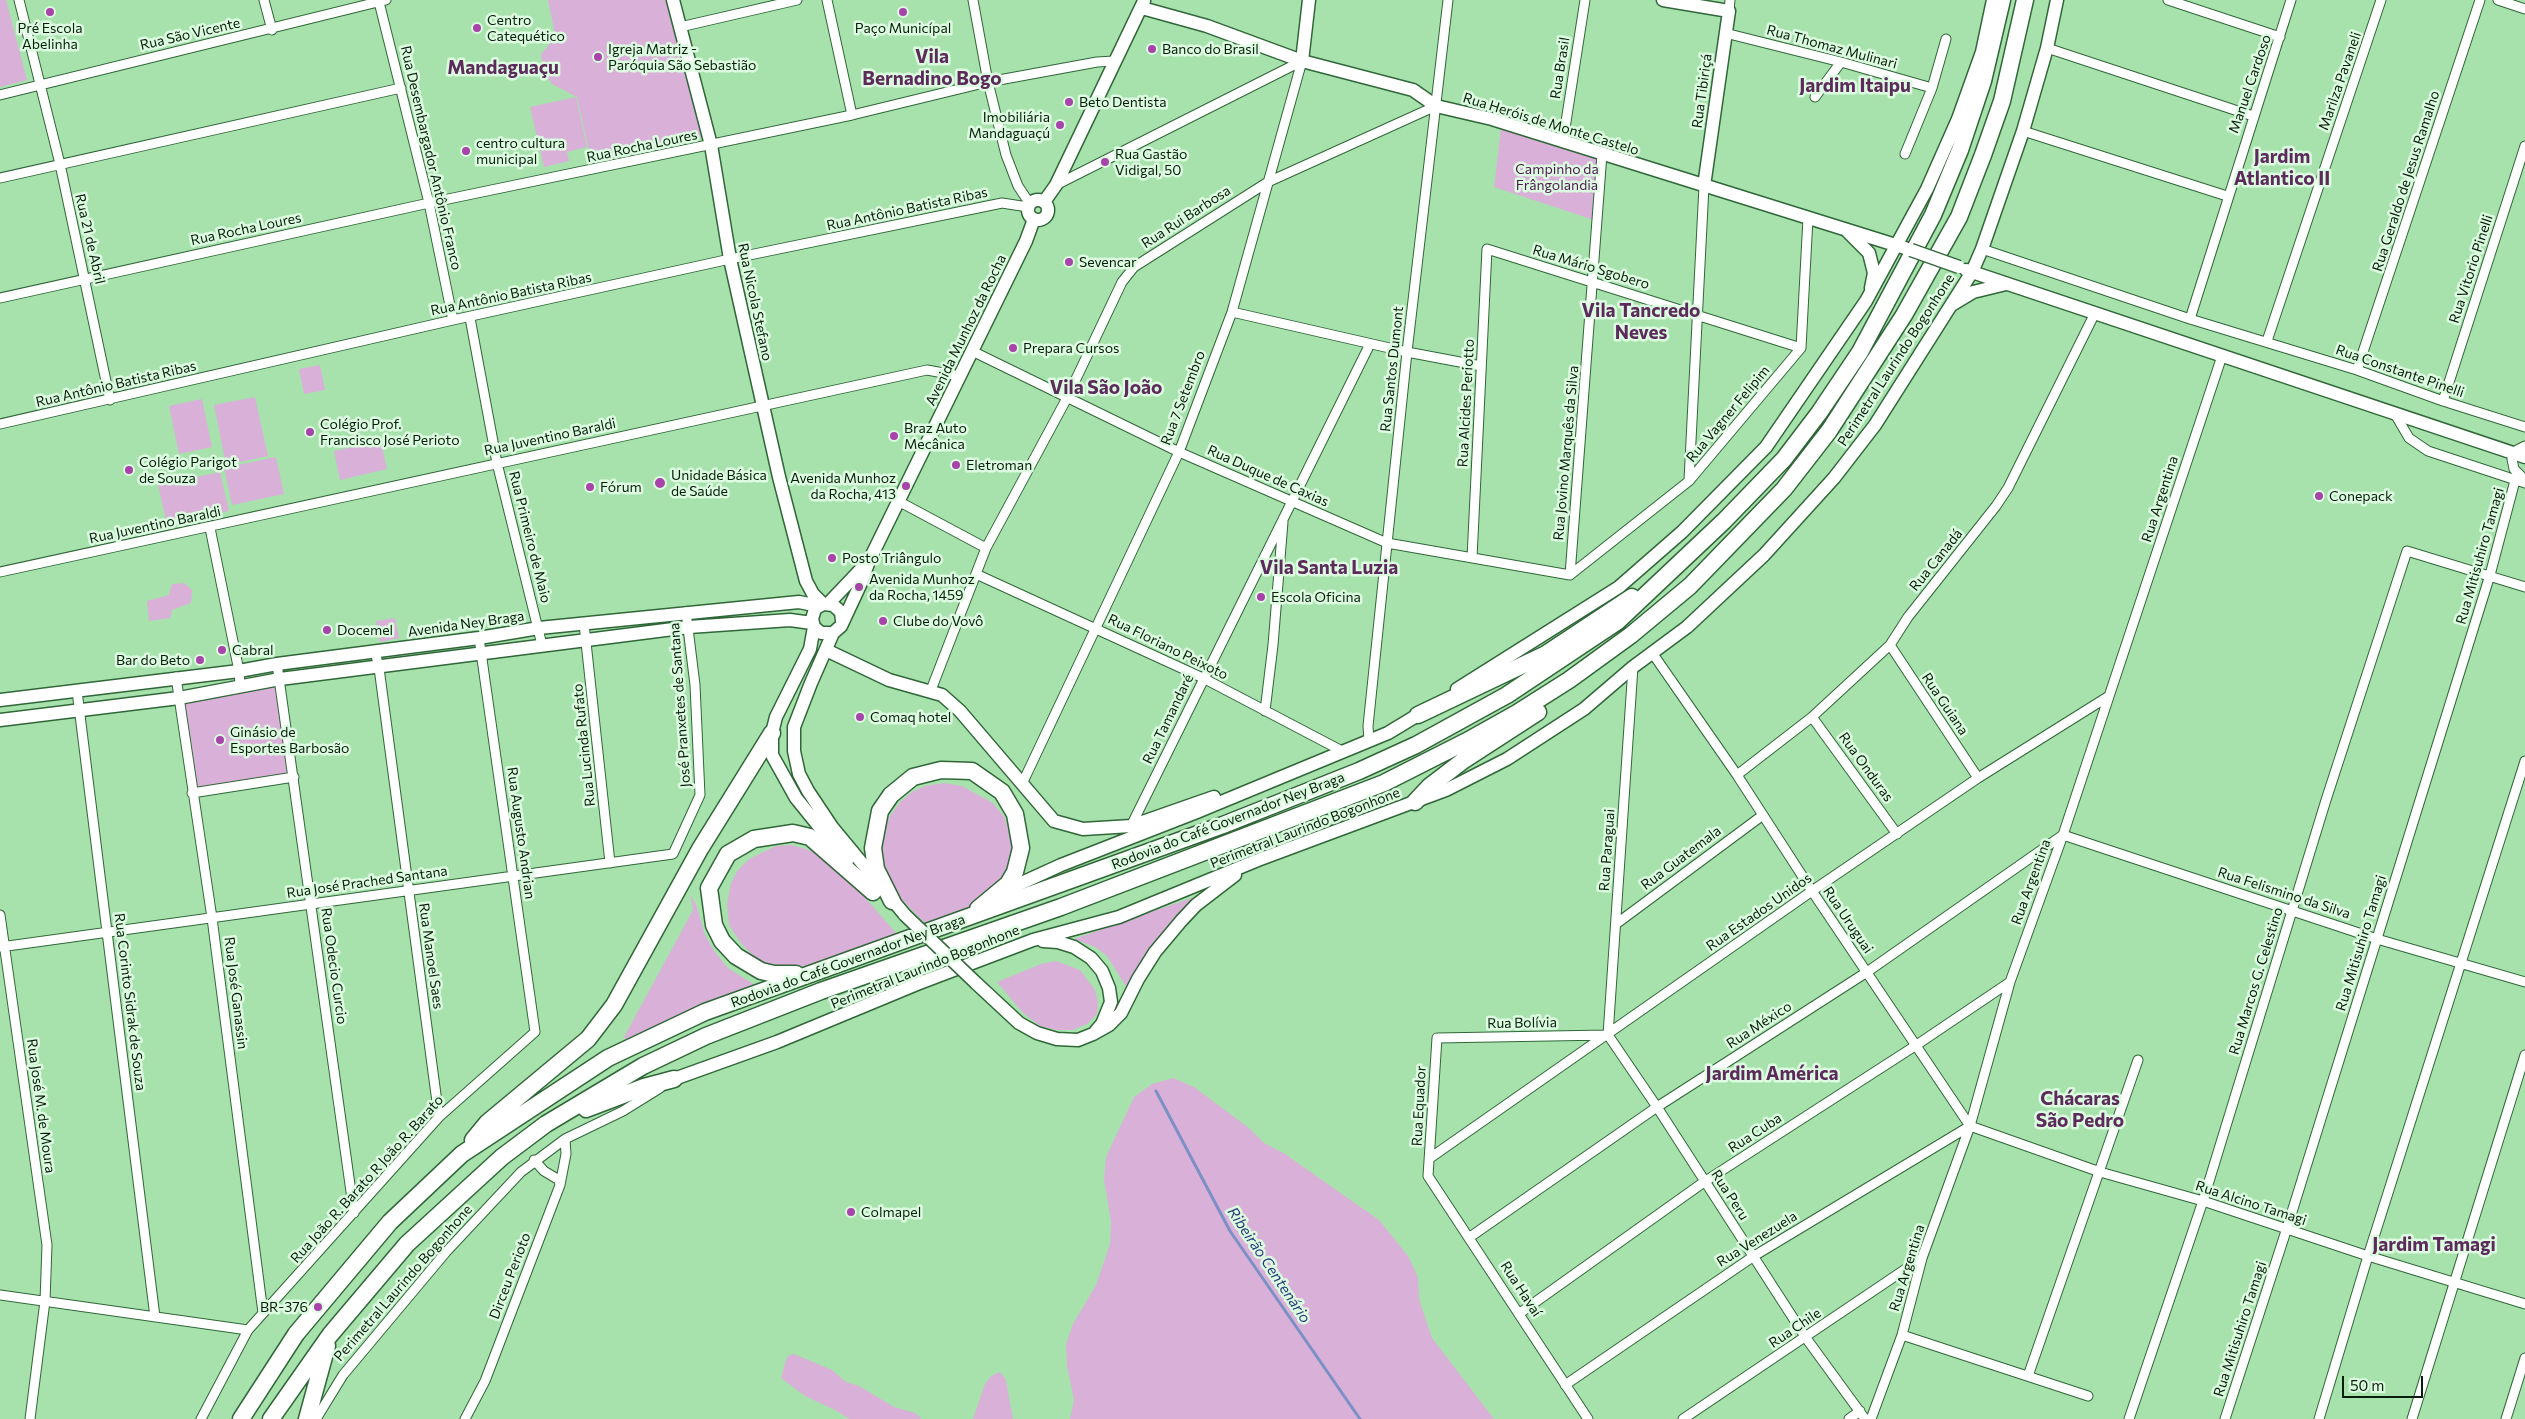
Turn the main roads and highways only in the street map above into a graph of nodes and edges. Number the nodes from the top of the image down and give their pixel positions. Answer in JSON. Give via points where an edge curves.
{"nodes":[{"id":1,"x":673,"y":0,"type":"edge"},
{"id":2,"x":1309,"y":0,"type":"edge"},
{"id":3,"x":1663,"y":0,"type":"edge"},
{"id":4,"x":1993,"y":0,"type":"edge"},
{"id":5,"x":2002,"y":0,"type":"edge"},
{"id":6,"x":2025,"y":0,"type":"edge"},
{"id":7,"x":2057,"y":0,"type":"edge"},
{"id":8,"x":1143,"y":4,"type":"edge"},
{"id":9,"x":1729,"y":5,"type":"edge"},
{"id":10,"x":1302,"y":61,"type":"junction"},
{"id":11,"x":1704,"y":186,"type":"junction"},
{"id":12,"x":1044,"y":202,"type":"junction"},
{"id":13,"x":1031,"y":210,"type":"junction"},
{"id":14,"x":1844,"y":229,"type":"junction"},
{"id":15,"x":1898,"y":246,"type":"junction"},
{"id":16,"x":1972,"y":272,"type":"junction"},
{"id":17,"x":2009,"y":284,"type":"junction"},
{"id":18,"x":1866,"y":301,"type":"junction"},
{"id":19,"x":1947,"y":309,"type":"junction"},
{"id":20,"x":2520,"y":456,"type":"edge"},
{"id":21,"x":869,"y":561,"type":"junction"},
{"id":22,"x":1668,"y":575,"type":"junction"},
{"id":23,"x":823,"y":605,"type":"junction"},
{"id":24,"x":1654,"y":616,"type":"junction"},
{"id":25,"x":842,"y":621,"type":"junction"},
{"id":26,"x":813,"y":625,"type":"junction"},
{"id":27,"x":833,"y":633,"type":"junction"},
{"id":28,"x":826,"y":650,"type":"junction"},
{"id":29,"x":0,"y":700,"type":"edge"},
{"id":30,"x":1418,"y":715,"type":"junction"},
{"id":31,"x":0,"y":720,"type":"edge"},
{"id":32,"x":772,"y":734,"type":"junction"},
{"id":33,"x":1302,"y":769,"type":"junction"},
{"id":34,"x":1415,"y":802,"type":"junction"},
{"id":35,"x":1258,"y":860,"type":"junction"},
{"id":36,"x":873,"y":892,"type":"junction"},
{"id":37,"x":997,"y":894,"type":"junction"},
{"id":38,"x":892,"y":901,"type":"junction"},
{"id":39,"x":905,"y":915,"type":"junction"},
{"id":40,"x":957,"y":922,"type":"junction"},
{"id":41,"x":1033,"y":940,"type":"junction"},
{"id":42,"x":808,"y":973,"type":"junction"},
{"id":43,"x":1093,"y":1034,"type":"junction"},
{"id":44,"x":674,"y":1079,"type":"joint"},
{"id":45,"x":546,"y":1124,"type":"junction"},
{"id":46,"x":462,"y":1154,"type":"junction"},
{"id":47,"x":330,"y":1335,"type":"junction"},
{"id":48,"x":241,"y":1419,"type":"edge"},
{"id":49,"x":271,"y":1419,"type":"edge"},
{"id":50,"x":307,"y":1419,"type":"edge"}],
"edges":[{"from":1,"to":23,"type":"main road","name":"Rua Nicola Stefano","via":[[711,145],[730,259],[762,405],[806,582]]},
{"from":2,"to":10,"type":"main road","name":"Rua 7 Setembro"},
{"from":3,"to":9,"type":"main road"},
{"from":4,"to":15,"type":"main road","via":[[1982,52],[1958,119]]},
{"from":5,"to":22,"type":"highway","name":"Rodovia do Café Governador Ney Braga","via":[[1983,81],[1960,150],[1933,215],[1860,352],[1784,458]]},
{"from":6,"to":24,"type":"highway","name":"Rodovia do Café Governador Ney Braga","via":[[2002,101],[1983,156],[1959,217],[1904,315],[1829,431],[1784,489],[1690,586]]},
{"from":7,"to":16,"type":"main road","name":"Perimetral Laurindo Bogonhone","via":[[2023,131]]},
{"from":8,"to":10,"type":"main road","name":"Rua Heróis de Monte Castelo"},
{"from":8,"to":12,"type":"main road","via":[[1056,185]]},
{"from":9,"to":11,"type":"main road","name":"Rua Tibiriçá"},
{"from":10,"to":11,"type":"main road","name":"Rua Heróis de Monte Castelo","via":[[1413,90],[1436,106],[1492,119]]},
{"from":11,"to":14,"type":"main road","name":"Rua Heróis de Monte Castelo"},
{"from":12,"to":13,"type":"main road","via":[[1038,200]]},
{"from":12,"to":13,"type":"main road","via":[[1048,211],[1046,217],[1040,220]]},
{"from":13,"to":21,"type":"main road","name":"Avenida Munhoz da Rocha","via":[[1026,241]]},
{"from":14,"to":15,"type":"main road","name":"Rua Heróis de Monte Castelo"},
{"from":14,"to":18,"type":"main road","via":[[1864,247],[1873,265],[1872,285]]},
{"from":15,"to":16,"type":"main road","name":"Rua Heróis de Monte Castelo","bridge":true},
{"from":15,"to":18,"type":"main road"},
{"from":16,"to":17,"type":"main road","name":"Rua Heróis de Monte Castelo"},
{"from":16,"to":19,"type":"main road","name":"Perimetral Laurindo Bogonhone"},
{"from":17,"to":19,"type":"main road","via":[[1973,292]]},
{"from":17,"to":20,"type":"main road","name":"Rua Heróis de Monte Castelo"},
{"from":18,"to":30,"type":"main road","via":[[1766,447],[1682,532],[1644,567],[1594,605]]},
{"from":19,"to":34,"type":"main road","name":"Perimetral Laurindo Bogonhone","via":[[1874,425],[1834,478],[1757,561],[1687,627],[1584,709],[1507,759]]},
{"from":21,"to":23,"type":"main road"},
{"from":21,"to":25,"type":"main road"},
{"from":22,"to":30,"type":"highway","via":[[1546,654]]},
{"from":22,"to":40,"type":"highway","name":"Rodovia do Café Governador Ney Braga","via":[[1618,621],[1578,649],[1506,695],[1416,745],[1223,825]]},
{"from":23,"to":25,"type":"main road","via":[[838,608]]},
{"from":23,"to":26,"type":"main road","via":[[813,614]]},
{"from":23,"to":29,"type":"main road","name":"Avenida Ney Braga","via":[[799,602],[539,628],[239,671]]},
{"from":24,"to":34,"type":"highway","via":[[1626,646],[1569,691],[1464,760]]},
{"from":24,"to":45,"type":"highway","name":"Rodovia do Café Governador Ney Braga","via":[[1569,680],[1517,713],[1384,783],[1061,907],[706,1036],[642,1066]]},
{"from":25,"to":27,"type":"main road"},
{"from":26,"to":27,"type":"main road","via":[[821,633]]},
{"from":26,"to":31,"type":"main road","via":[[790,620],[689,628],[280,679],[179,698]]},
{"from":26,"to":32,"type":"main road","via":[[810,649],[776,717]]},
{"from":27,"to":28,"type":"main road"},
{"from":28,"to":33,"type":"main road","via":[[889,680],[942,694],[960,710],[1054,821],[1083,829],[1131,826]]},
{"from":28,"to":38,"type":"main road","via":[[794,727],[794,751],[799,774],[832,826]]},
{"from":30,"to":33,"type":"main road","via":[[1388,733]]},
{"from":32,"to":36,"type":"main road","via":[[772,755],[783,778]]},
{"from":32,"to":46,"type":"highway","via":[[700,849],[614,1006],[588,1039],[487,1123]]},
{"from":33,"to":37,"type":"main road","via":[[1061,865]]},
{"from":34,"to":35,"type":"main road","name":"Perimetral Laurindo Bogonhone"},
{"from":35,"to":41,"type":"main road","name":"Perimetral Laurindo Bogonhone","via":[[1119,917]]},
{"from":35,"to":43,"type":"main road","via":[[1213,891],[1180,921],[1155,952],[1121,1013]]},
{"from":36,"to":39,"type":"main road"},
{"from":36,"to":42,"type":"highway","via":[[810,837],[793,833],[754,839],[728,854],[709,888],[714,924],[722,940],[736,956],[762,971]]},
{"from":37,"to":38,"type":"highway","via":[[1008,884],[1019,862],[1022,848],[1015,814],[1002,792],[972,771],[941,770],[913,777],[891,795],[880,811],[873,848],[876,869]]},
{"from":37,"to":40,"type":"highway"},
{"from":38,"to":39,"type":"main road"},
{"from":39,"to":43,"type":"main road","bridge":true,"via":[[1019,1023],[1037,1033],[1064,1040],[1078,1040]]},
{"from":40,"to":42,"type":"highway","name":"Rodovia do Café Governador Ney Braga"},
{"from":41,"to":43,"type":"main road","via":[[1074,947],[1091,958],[1102,971],[1110,988],[1111,1002],[1102,1024]]},
{"from":41,"to":44,"type":"main road","name":"Perimetral Laurindo Bogonhone","via":[[777,1042]]},
{"from":42,"to":46,"type":"highway","name":"Rodovia do Café Governador Ney Braga","via":[[705,1012],[608,1058]]},
{"from":44,"to":45,"type":"highway","via":[[618,1096]]},
{"from":45,"to":47,"type":"highway","name":"Rodovia do Café Governador Ney Braga","via":[[502,1157],[407,1244]]},
{"from":46,"to":48,"type":"highway","name":"Rodovia do Café Governador Ney Braga","via":[[390,1222],[354,1264],[296,1334]]},
{"from":47,"to":49,"type":"highway","name":"Rodovia do Café Governador Ney Braga"},
{"from":47,"to":50,"type":"highway"}]}
